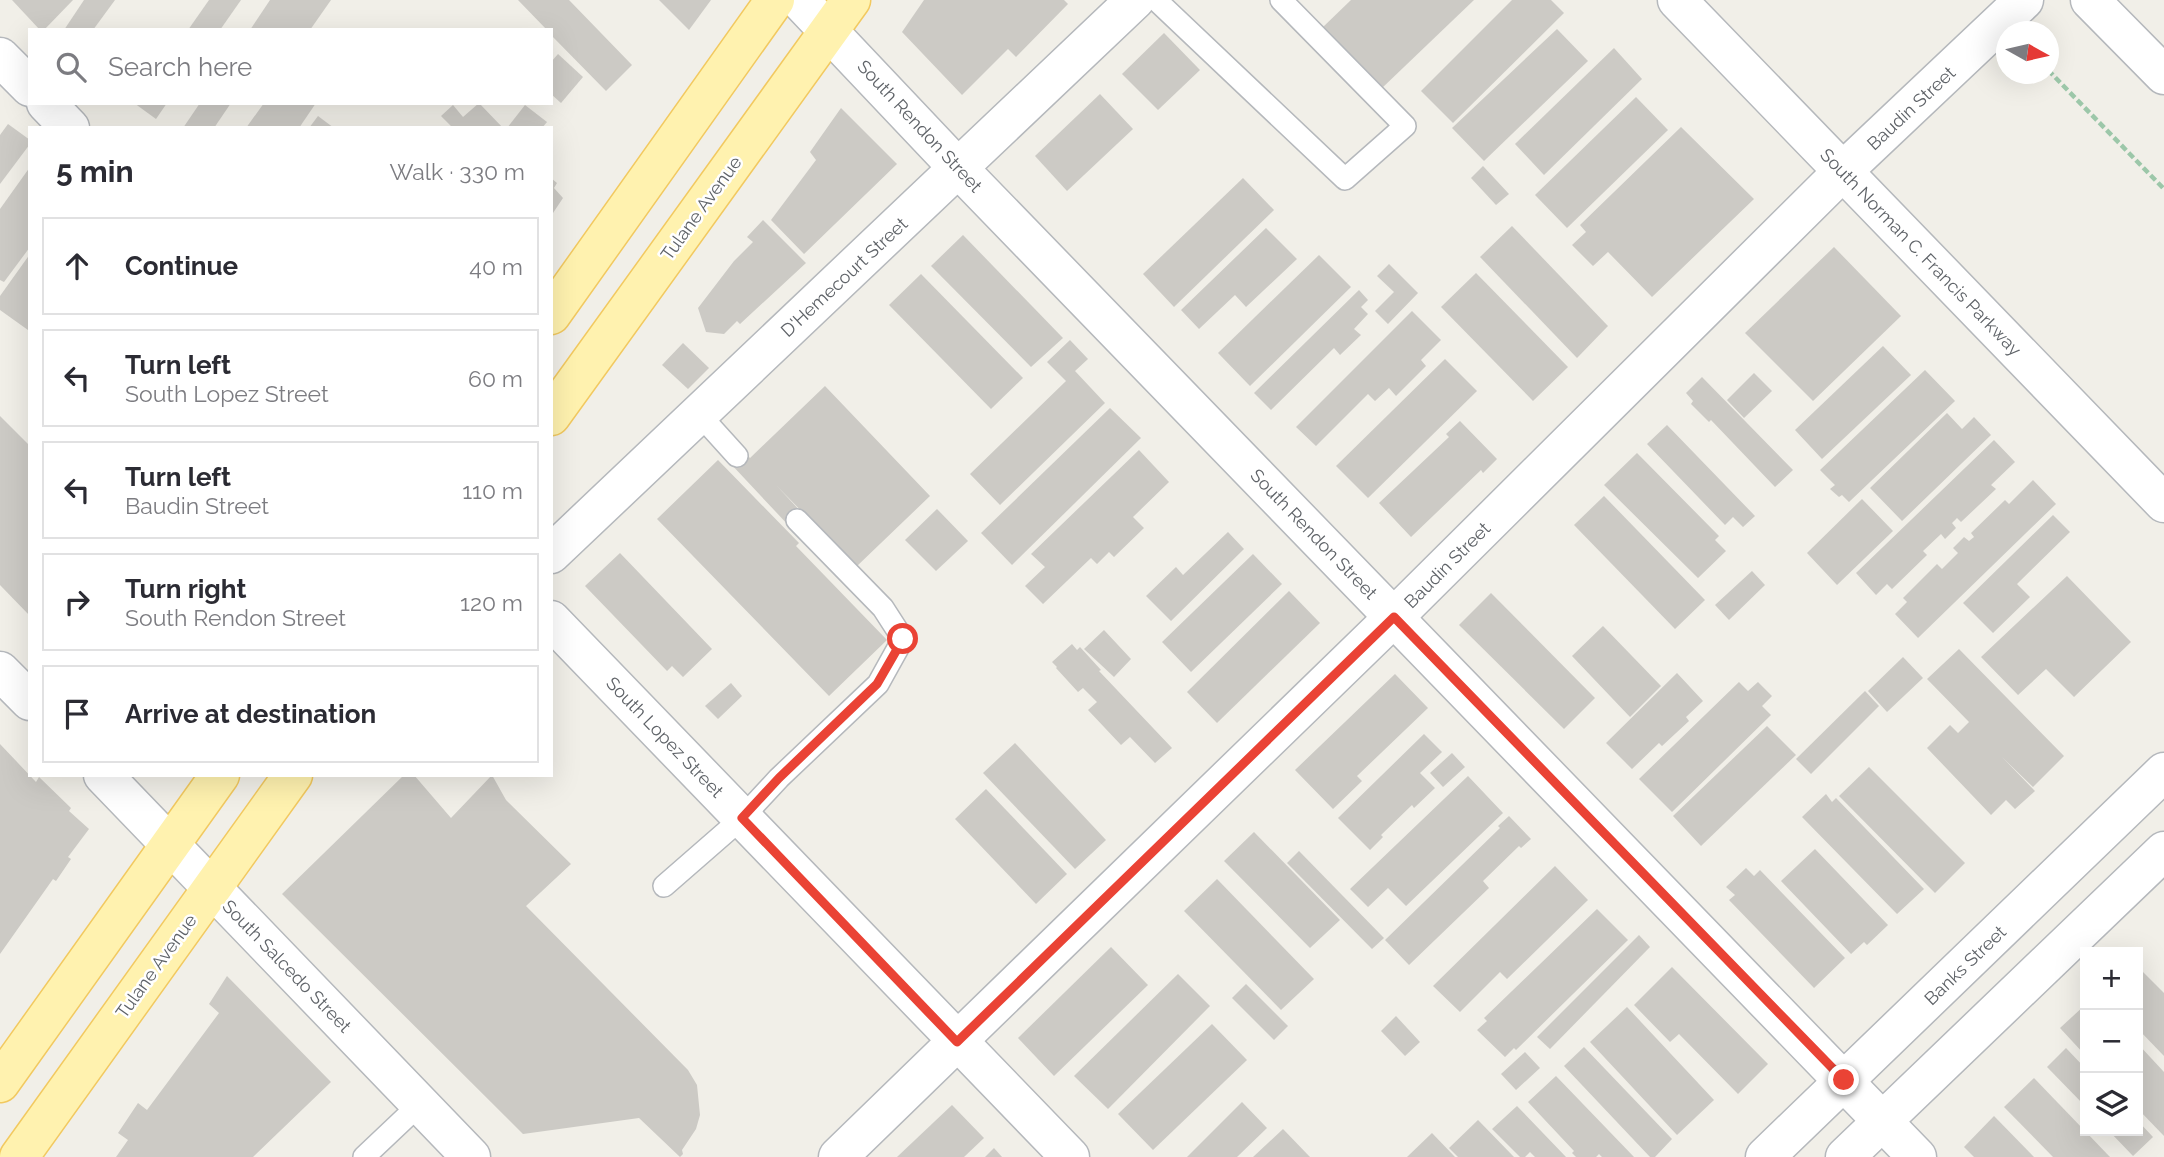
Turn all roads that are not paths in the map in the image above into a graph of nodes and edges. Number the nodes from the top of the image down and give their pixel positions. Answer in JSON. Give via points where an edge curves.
{"nodes":[{"id":1,"x":775,"y":0,"type":"edge"},
{"id":2,"x":799,"y":0,"type":"edge"},
{"id":3,"x":1135,"y":0,"type":"edge"},
{"id":4,"x":1156,"y":0,"type":"edge"},
{"id":5,"x":1281,"y":0,"type":"edge"},
{"id":6,"x":1677,"y":0,"type":"edge"},
{"id":7,"x":2024,"y":0,"type":"edge"},
{"id":8,"x":2090,"y":0,"type":"edge"},
{"id":9,"x":840,"y":15,"type":"edge"},
{"id":10,"x":0,"y":57,"type":"edge"},
{"id":11,"x":2164,"y":75,"type":"edge"},
{"id":12,"x":28,"y":85,"type":"edge"},
{"id":13,"x":48,"y":105,"type":"edge"},
{"id":14,"x":68,"y":126,"type":"edge"},
{"id":15,"x":959,"y":169,"type":"junction"},
{"id":16,"x":1843,"y":171,"type":"junction"},
{"id":17,"x":553,"y":312,"type":"edge"},
{"id":18,"x":553,"y":413,"type":"edge"},
{"id":19,"x":699,"y":414,"type":"junction"},
{"id":20,"x":737,"y":456,"type":"dead end"},
{"id":21,"x":2164,"y":503,"type":"edge"},
{"id":22,"x":797,"y":520,"type":"dead end"},
{"id":23,"x":553,"y":552,"type":"edge"},
{"id":24,"x":1394,"y":617,"type":"junction"},
{"id":25,"x":553,"y":622,"type":"edge"},
{"id":26,"x":0,"y":671,"type":"edge"},
{"id":27,"x":28,"y":699,"type":"edge"},
{"id":28,"x":2164,"y":772,"type":"edge"},
{"id":29,"x":105,"y":777,"type":"edge"},
{"id":30,"x":219,"y":777,"type":"edge"},
{"id":31,"x":292,"y":777,"type":"edge"},
{"id":32,"x":304,"y":777,"type":"edge"},
{"id":33,"x":268,"y":810,"type":"junction"},
{"id":34,"x":742,"y":818,"type":"junction"},
{"id":35,"x":171,"y":844,"type":"junction"},
{"id":36,"x":2164,"y":851,"type":"edge"},
{"id":37,"x":664,"y":886,"type":"dead end"},
{"id":38,"x":211,"y":888,"type":"junction"},
{"id":39,"x":957,"y":1042,"type":"junction"},
{"id":40,"x":1844,"y":1080,"type":"junction"},
{"id":41,"x":0,"y":1083,"type":"edge"},
{"id":42,"x":420,"y":1104,"type":"junction"},
{"id":43,"x":1882,"y":1121,"type":"junction"},
{"id":44,"x":19,"y":1157,"type":"edge"},
{"id":45,"x":363,"y":1157,"type":"edge"},
{"id":46,"x":471,"y":1157,"type":"edge"},
{"id":47,"x":838,"y":1157,"type":"edge"},
{"id":48,"x":1070,"y":1157,"type":"edge"},
{"id":49,"x":1765,"y":1157,"type":"edge"},
{"id":50,"x":1845,"y":1157,"type":"edge"},
{"id":51,"x":1917,"y":1157,"type":"edge"}],
"edges":[{"from":1,"to":17,"type":"main road"},
{"from":2,"to":9,"type":"street"},
{"from":3,"to":15,"type":"street","name":"D'Hemecourt Street"},
{"from":4,"to":5,"type":"lane","via":[[1345,179],[1405,126]]},
{"from":6,"to":16,"type":"street","name":"South Norman C. Francis Parkway"},
{"from":7,"to":16,"type":"street","name":"Baudin Street"},
{"from":8,"to":11,"type":"street"},
{"from":9,"to":15,"type":"street","name":"South Rendon Street"},
{"from":9,"to":18,"type":"main road","name":"Tulane Avenue"},
{"from":10,"to":12,"type":"street"},
{"from":13,"to":14,"type":"street"},
{"from":15,"to":19,"type":"street","name":"D'Hemecourt Street"},
{"from":15,"to":24,"type":"street","name":"South Rendon Street"},
{"from":16,"to":21,"type":"street","name":"South Norman C. Francis Parkway"},
{"from":16,"to":24,"type":"street","name":"Baudin Street"},
{"from":19,"to":20,"type":"lane"},
{"from":19,"to":23,"type":"street","name":"D'Hemecourt Street"},
{"from":22,"to":34,"type":"lane","via":[[883,608],[903,639],[877,684]]},
{"from":24,"to":39,"type":"street","name":"Baudin Street"},
{"from":24,"to":40,"type":"street","name":"South Rendon Street"},
{"from":25,"to":34,"type":"street","name":"South Lopez Street"},
{"from":26,"to":27,"type":"street"},
{"from":28,"to":40,"type":"street","name":"Banks Street"},
{"from":29,"to":35,"type":"street","name":"South Salcedo Street"},
{"from":30,"to":35,"type":"main road"},
{"from":31,"to":33,"type":"main road","name":"Tulane Avenue"},
{"from":32,"to":33,"type":"street"},
{"from":33,"to":38,"type":"main road","name":"Tulane Avenue"},
{"from":34,"to":37,"type":"lane"},
{"from":34,"to":39,"type":"street","name":"South Lopez Street"},
{"from":35,"to":38,"type":"street","name":"South Salcedo Street"},
{"from":35,"to":41,"type":"main road"},
{"from":36,"to":43,"type":"street"},
{"from":38,"to":42,"type":"street","name":"South Salcedo Street"},
{"from":38,"to":44,"type":"main road","name":"Tulane Avenue"},
{"from":39,"to":47,"type":"street","name":"Baudin Street"},
{"from":39,"to":48,"type":"street","name":"South Lopez Street"},
{"from":40,"to":43,"type":"street","name":"South Rendon Street"},
{"from":40,"to":49,"type":"street","name":"Banks Street"},
{"from":42,"to":45,"type":"lane"},
{"from":42,"to":46,"type":"street","name":"South Salcedo Street"},
{"from":43,"to":50,"type":"street"},
{"from":43,"to":51,"type":"street","name":"South Rendon Street"}]}
